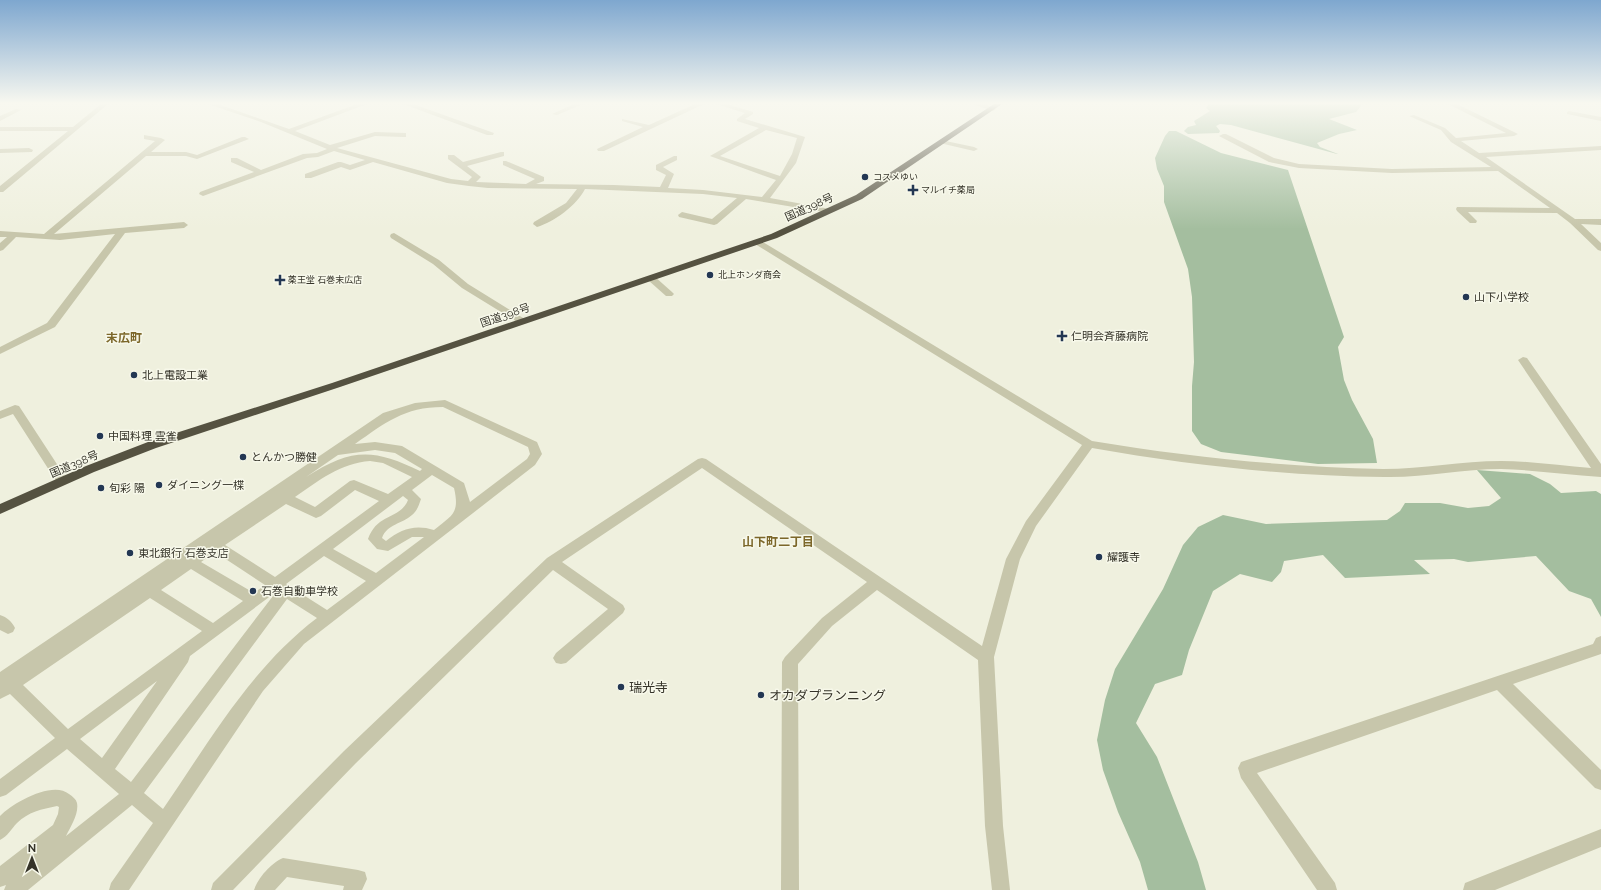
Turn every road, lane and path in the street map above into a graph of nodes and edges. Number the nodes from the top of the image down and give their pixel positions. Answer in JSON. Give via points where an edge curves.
{"nodes":[{"id":1,"x":55,"y":146,"type":"edge"},
{"id":2,"x":154,"y":146,"type":"edge"},
{"id":3,"x":228,"y":146,"type":"edge"},
{"id":4,"x":326,"y":146,"type":"edge"},
{"id":5,"x":339,"y":146,"type":"edge"},
{"id":6,"x":609,"y":146,"type":"edge"},
{"id":7,"x":733,"y":146,"type":"edge"},
{"id":8,"x":800,"y":146,"type":"edge"},
{"id":9,"x":939,"y":146,"type":"edge"},
{"id":10,"x":959,"y":146,"type":"edge"},
{"id":11,"x":1242,"y":146,"type":"edge"},
{"id":12,"x":1463,"y":146,"type":"edge"},
{"id":13,"x":332,"y":148,"type":"junction"},
{"id":14,"x":1601,"y":148,"type":"edge"},
{"id":15,"x":601,"y":149,"type":"dead end"},
{"id":16,"x":974,"y":149,"type":"dead end"},
{"id":17,"x":29,"y":150,"type":"dead end"},
{"id":18,"x":0,"y":151,"type":"edge"},
{"id":19,"x":143,"y":154,"type":"junction"},
{"id":20,"x":501,"y":154,"type":"dead end"},
{"id":21,"x":1478,"y":155,"type":"junction"},
{"id":22,"x":451,"y":157,"type":"dead end"},
{"id":23,"x":674,"y":158,"type":"dead end"},
{"id":24,"x":234,"y":160,"type":"dead end"},
{"id":25,"x":371,"y":160,"type":"junction"},
{"id":26,"x":506,"y":163,"type":"dead end"},
{"id":27,"x":462,"y":165,"type":"junction"},
{"id":28,"x":1500,"y":169,"type":"junction"},
{"id":29,"x":262,"y":173,"type":"junction"},
{"id":30,"x":308,"y":176,"type":"dead end"},
{"id":31,"x":781,"y":179,"type":"junction"},
{"id":32,"x":469,"y":184,"type":"junction"},
{"id":33,"x":522,"y":186,"type":"junction"},
{"id":34,"x":582,"y":187,"type":"junction"},
{"id":35,"x":0,"y":190,"type":"edge"},
{"id":36,"x":663,"y":190,"type":"junction"},
{"id":37,"x":203,"y":194,"type":"dead end"},
{"id":38,"x":744,"y":196,"type":"junction"},
{"id":39,"x":764,"y":200,"type":"junction"},
{"id":40,"x":830,"y":211,"type":"junction"},
{"id":41,"x":1560,"y":211,"type":"junction"},
{"id":42,"x":682,"y":215,"type":"dead end"},
{"id":43,"x":1473,"y":221,"type":"dead end"},
{"id":44,"x":1573,"y":221,"type":"junction"},
{"id":45,"x":1601,"y":222,"type":"edge"},
{"id":46,"x":537,"y":224,"type":"dead end"},
{"id":47,"x":184,"y":225,"type":"dead end"},
{"id":48,"x":122,"y":231,"type":"junction"},
{"id":49,"x":0,"y":234,"type":"edge"},
{"id":50,"x":14,"y":236,"type":"junction"},
{"id":51,"x":394,"y":236,"type":"dead end"},
{"id":52,"x":45,"y":237,"type":"junction"},
{"id":53,"x":758,"y":242,"type":"junction"},
{"id":54,"x":0,"y":248,"type":"edge"},
{"id":55,"x":1601,"y":248,"type":"edge"},
{"id":56,"x":651,"y":278,"type":"junction"},
{"id":57,"x":669,"y":294,"type":"dead end"},
{"id":58,"x":523,"y":321,"type":"junction"},
{"id":59,"x":0,"y":351,"type":"edge"},
{"id":60,"x":1523,"y":360,"type":"dead end"},
{"id":61,"x":0,"y":415,"type":"edge"},
{"id":62,"x":1089,"y":444,"type":"junction"},
{"id":63,"x":326,"y":458,"type":"junction"},
{"id":64,"x":426,"y":472,"type":"junction"},
{"id":65,"x":1601,"y":473,"type":"edge"},
{"id":66,"x":62,"y":481,"type":"junction"},
{"id":67,"x":403,"y":489,"type":"junction"},
{"id":68,"x":285,"y":498,"type":"junction"},
{"id":69,"x":388,"y":500,"type":"junction"},
{"id":70,"x":0,"y":509,"type":"edge"},
{"id":71,"x":459,"y":517,"type":"junction"},
{"id":72,"x":435,"y":535,"type":"junction"},
{"id":73,"x":210,"y":542,"type":"junction"},
{"id":74,"x":323,"y":549,"type":"junction"},
{"id":75,"x":190,"y":562,"type":"junction"},
{"id":76,"x":552,"y":562,"type":"junction"},
{"id":77,"x":377,"y":580,"type":"junction"},
{"id":78,"x":877,"y":582,"type":"junction"},
{"id":79,"x":280,"y":588,"type":"junction"},
{"id":80,"x":149,"y":590,"type":"junction"},
{"id":81,"x":254,"y":600,"type":"junction"},
{"id":82,"x":328,"y":618,"type":"junction"},
{"id":83,"x":213,"y":630,"type":"junction"},
{"id":84,"x":1601,"y":642,"type":"edge"},
{"id":85,"x":190,"y":648,"type":"junction"},
{"id":86,"x":986,"y":657,"type":"junction"},
{"id":87,"x":561,"y":658,"type":"dead end"},
{"id":88,"x":1500,"y":682,"type":"junction"},
{"id":89,"x":4,"y":684,"type":"edge"},
{"id":90,"x":67,"y":739,"type":"junction"},
{"id":91,"x":104,"y":770,"type":"junction"},
{"id":92,"x":1601,"y":782,"type":"edge"},
{"id":93,"x":0,"y":789,"type":"edge"},
{"id":94,"x":132,"y":794,"type":"junction"},
{"id":95,"x":165,"y":822,"type":"junction"},
{"id":96,"x":0,"y":831,"type":"edge"},
{"id":97,"x":1601,"y":838,"type":"edge"},
{"id":98,"x":0,"y":878,"type":"edge"},
{"id":99,"x":13,"y":890,"type":"edge"},
{"id":100,"x":118,"y":890,"type":"edge"},
{"id":101,"x":220,"y":890,"type":"edge"},
{"id":102,"x":263,"y":890,"type":"edge"},
{"id":103,"x":352,"y":890,"type":"edge"},
{"id":104,"x":790,"y":890,"type":"edge"},
{"id":105,"x":1001,"y":890,"type":"edge"},
{"id":106,"x":1328,"y":890,"type":"edge"},
{"id":107,"x":1472,"y":890,"type":"edge"}],
"edges":[{"from":1,"to":35,"type":"street"},
{"from":2,"to":19,"type":"street"},
{"from":3,"to":19,"type":"street","via":[[197,157],[186,154]]},
{"from":4,"to":13,"type":"street"},
{"from":5,"to":13,"type":"street"},
{"from":6,"to":15,"type":"street"},
{"from":7,"to":31,"type":"street","via":[[714,156]]},
{"from":8,"to":31,"type":"street"},
{"from":9,"to":40,"type":"highway","name":"国道398号","via":[[859,197]]},
{"from":10,"to":16,"type":"street"},
{"from":11,"to":28,"type":"street","via":[[1272,160],[1299,166],[1392,171]]},
{"from":12,"to":21,"type":"street"},
{"from":13,"to":25,"type":"street"},
{"from":13,"to":29,"type":"street"},
{"from":14,"to":21,"type":"street"},
{"from":17,"to":18,"type":"street"},
{"from":19,"to":52,"type":"street"},
{"from":20,"to":27,"type":"street"},
{"from":21,"to":28,"type":"street"},
{"from":22,"to":27,"type":"street"},
{"from":23,"to":36,"type":"street","via":[[660,165],[659,168],[670,174]]},
{"from":24,"to":29,"type":"street"},
{"from":25,"to":30,"type":"street","via":[[350,168],[341,164]]},
{"from":25,"to":32,"type":"street"},
{"from":26,"to":33,"type":"street","via":[[541,179]]},
{"from":27,"to":32,"type":"street","via":[[477,177]]},
{"from":28,"to":41,"type":"street"},
{"from":29,"to":37,"type":"street"},
{"from":31,"to":39,"type":"street"},
{"from":32,"to":33,"type":"street"},
{"from":33,"to":34,"type":"street"},
{"from":34,"to":36,"type":"street"},
{"from":34,"to":46,"type":"street","via":[[580,194],[570,205]]},
{"from":36,"to":38,"type":"street"},
{"from":38,"to":39,"type":"street"},
{"from":38,"to":42,"type":"street","via":[[714,222]]},
{"from":39,"to":40,"type":"street"},
{"from":40,"to":53,"type":"highway","name":"国道398号"},
{"from":41,"to":43,"type":"street","via":[[1460,209]]},
{"from":41,"to":44,"type":"street"},
{"from":44,"to":45,"type":"street"},
{"from":44,"to":55,"type":"street"},
{"from":47,"to":48,"type":"street"},
{"from":48,"to":52,"type":"street"},
{"from":48,"to":59,"type":"street","via":[[51,325]]},
{"from":49,"to":50,"type":"street"},
{"from":50,"to":52,"type":"street"},
{"from":50,"to":54,"type":"street"},
{"from":51,"to":58,"type":"street","via":[[436,262],[465,286]]},
{"from":53,"to":56,"type":"highway","name":"国道398号"},
{"from":53,"to":62,"type":"street"},
{"from":56,"to":57,"type":"street"},
{"from":56,"to":58,"type":"highway","name":"国道398号"},
{"from":58,"to":66,"type":"highway","name":"国道398号","via":[[152,445]]},
{"from":60,"to":65,"type":"street"},
{"from":61,"to":66,"type":"street","via":[[15,409]]},
{"from":62,"to":65,"type":"street","via":[[1227,463],[1337,472],[1386,473],[1501,465]]},
{"from":62,"to":86,"type":"street","via":[[1031,524],[1013,559]]},
{"from":63,"to":64,"type":"street","via":[[353,448],[375,446],[398,449]]},
{"from":63,"to":71,"type":"street","via":[[405,404],[445,404],[533,445],[536,454],[531,462]]},
{"from":63,"to":73,"type":"street"},
{"from":64,"to":67,"type":"street"},
{"from":64,"to":68,"type":"street","via":[[379,458],[348,460],[326,470]]},
{"from":64,"to":71,"type":"street","via":[[460,486],[464,502]]},
{"from":66,"to":70,"type":"highway","name":"国道398号"},
{"from":67,"to":69,"type":"street"},
{"from":67,"to":72,"type":"street","via":[[415,500],[414,507],[385,524],[376,532],[375,539],[388,546],[411,531],[424,531]]},
{"from":68,"to":69,"type":"street","via":[[316,513],[354,484]]},
{"from":68,"to":73,"type":"street"},
{"from":69,"to":74,"type":"street"},
{"from":71,"to":72,"type":"street"},
{"from":72,"to":77,"type":"street"},
{"from":73,"to":75,"type":"street"},
{"from":73,"to":79,"type":"street"},
{"from":73,"to":89,"type":"street"},
{"from":74,"to":77,"type":"street"},
{"from":74,"to":79,"type":"street"},
{"from":75,"to":80,"type":"street"},
{"from":75,"to":81,"type":"street"},
{"from":76,"to":78,"type":"street","via":[[702,462]]},
{"from":76,"to":87,"type":"street","via":[[618,609]]},
{"from":76,"to":101,"type":"street","via":[[350,757]]},
{"from":77,"to":82,"type":"street"},
{"from":78,"to":86,"type":"street"},
{"from":78,"to":104,"type":"street","via":[[827,622],[790,662]]},
{"from":79,"to":81,"type":"street"},
{"from":79,"to":82,"type":"street"},
{"from":79,"to":94,"type":"street"},
{"from":80,"to":83,"type":"street"},
{"from":80,"to":89,"type":"street"},
{"from":81,"to":83,"type":"street"},
{"from":82,"to":95,"type":"street","via":[[299,640],[257,686]]},
{"from":83,"to":85,"type":"street"},
{"from":84,"to":88,"type":"street","via":[[1599,648]]},
{"from":85,"to":90,"type":"street"},
{"from":85,"to":91,"type":"street"},
{"from":86,"to":105,"type":"street","via":[[994,826]]},
{"from":88,"to":92,"type":"street"},
{"from":88,"to":106,"type":"street","via":[[1248,768],[1250,778]]},
{"from":89,"to":90,"type":"street"},
{"from":90,"to":91,"type":"street"},
{"from":90,"to":93,"type":"street"},
{"from":91,"to":94,"type":"street"},
{"from":94,"to":95,"type":"street"},
{"from":94,"to":99,"type":"street"},
{"from":95,"to":100,"type":"street"},
{"from":96,"to":98,"type":"street","via":[[4,823],[19,809],[36,801],[60,797],[68,804],[67,815],[60,831]]},
{"from":97,"to":107,"type":"street"},
{"from":102,"to":103,"type":"street","via":[[283,867],[358,879]]}]}
